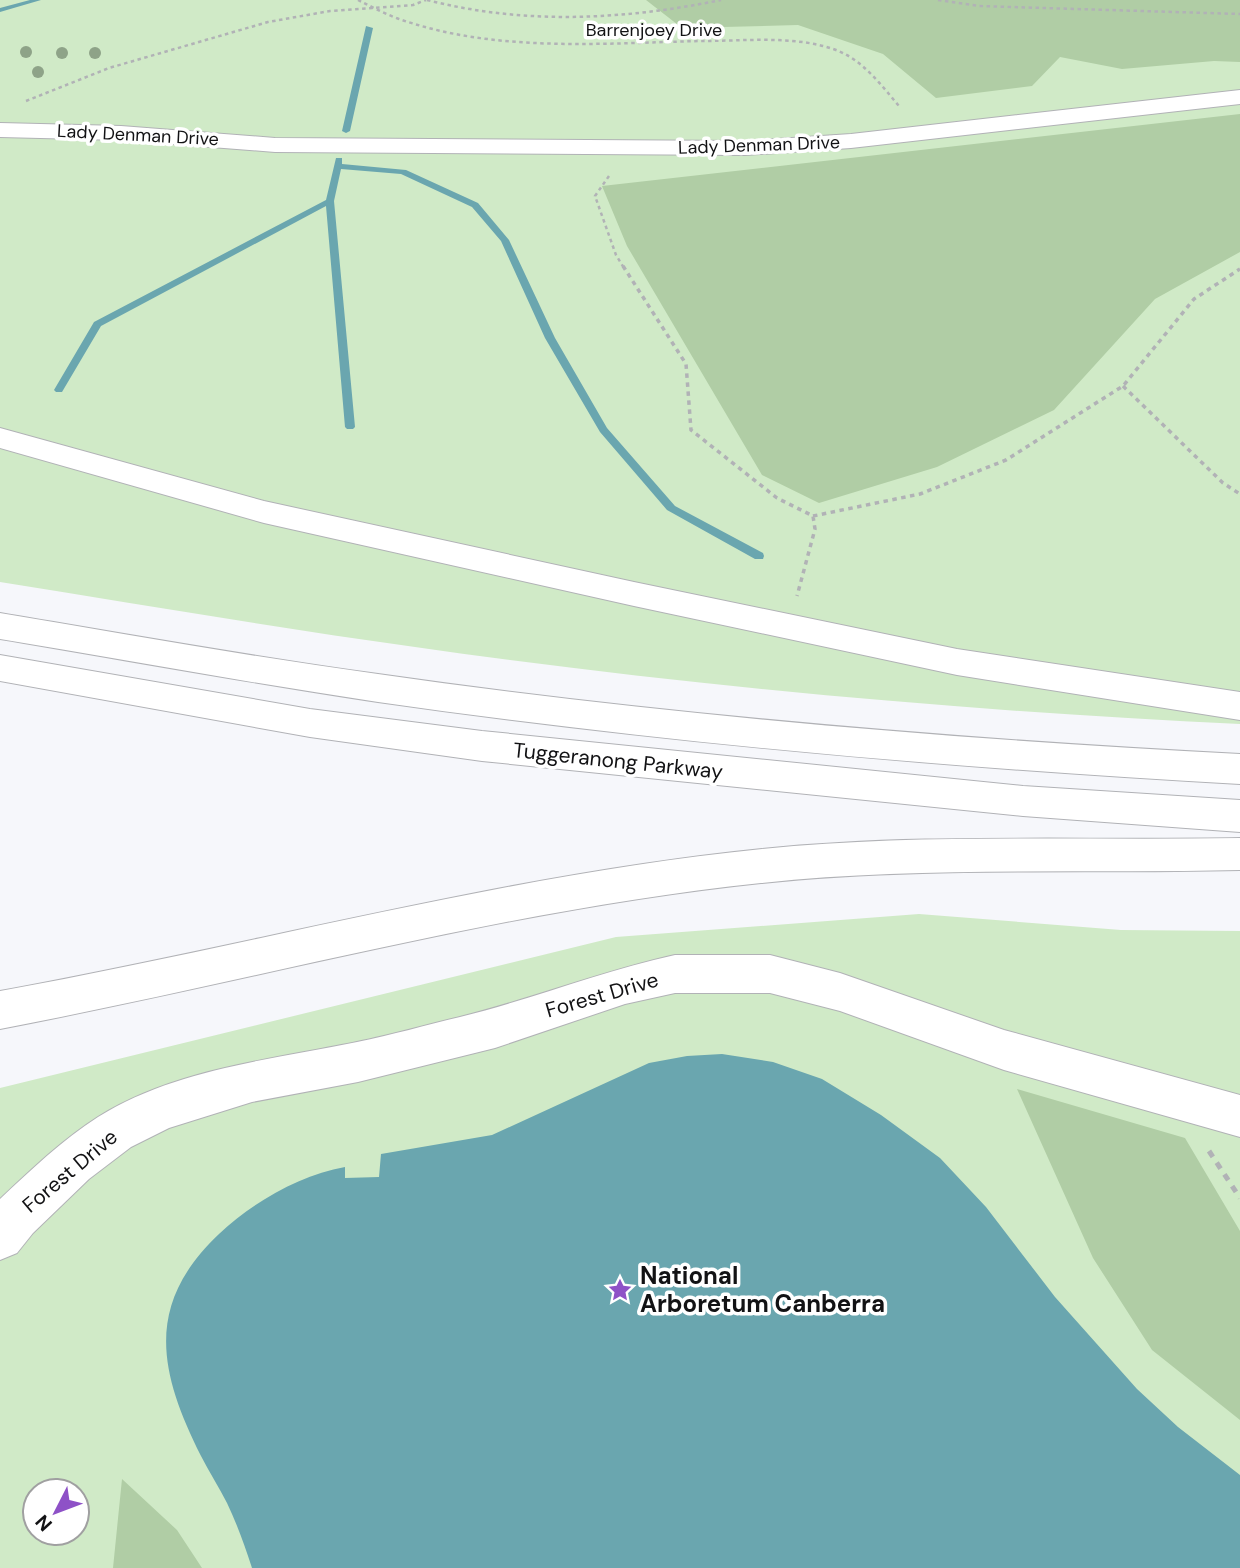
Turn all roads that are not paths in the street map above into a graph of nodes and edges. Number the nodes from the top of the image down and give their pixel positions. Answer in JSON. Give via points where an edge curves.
{"nodes":[{"id":1,"x":1240,"y":97,"type":"edge"},
{"id":2,"x":0,"y":130,"type":"edge"},
{"id":3,"x":275,"y":145,"type":"junction"},
{"id":4,"x":0,"y":147,"type":"edge"},
{"id":5,"x":0,"y":422,"type":"edge"},
{"id":6,"x":0,"y":438,"type":"edge"},
{"id":7,"x":101,"y":466,"type":"junction"},
{"id":8,"x":0,"y":626,"type":"edge"},
{"id":9,"x":0,"y":668,"type":"edge"},
{"id":10,"x":1240,"y":706,"type":"edge"},
{"id":11,"x":1240,"y":769,"type":"edge"},
{"id":12,"x":1240,"y":816,"type":"edge"},
{"id":13,"x":1240,"y":854,"type":"edge"},
{"id":14,"x":0,"y":1010,"type":"edge"},
{"id":15,"x":1240,"y":1116,"type":"edge"},
{"id":16,"x":0,"y":1236,"type":"edge"}],
"edges":[{"from":1,"to":3,"type":"main road","name":"Lady Denman Drive","via":[[922,134],[745,148]]},
{"from":2,"to":3,"type":"main road","name":"Lady Denman Drive","via":[[121,133]]},
{"from":3,"to":4,"type":"main road","name":"Lady Denman Drive"},
{"from":5,"to":7,"type":"main road"},
{"from":6,"to":7,"type":"main road"},
{"from":7,"to":10,"type":"main road","via":[[264,512],[789,627],[983,667]]},
{"from":8,"to":11,"type":"main road","name":"Tuggeranong Parkway","via":[[548,710],[909,747]]},
{"from":9,"to":12,"type":"main road","name":"Tuggeranong Parkway","via":[[310,723],[482,746],[891,789]]},
{"from":13,"to":14,"type":"main road","via":[[962,854],[762,866],[498,906]]},
{"from":15,"to":16,"type":"main road","name":"Forest Drive","via":[[1004,1050],[840,992],[770,974],[675,974],[625,985],[495,1028],[252,1082],[159,1110],[115,1132],[73,1163]]}]}
